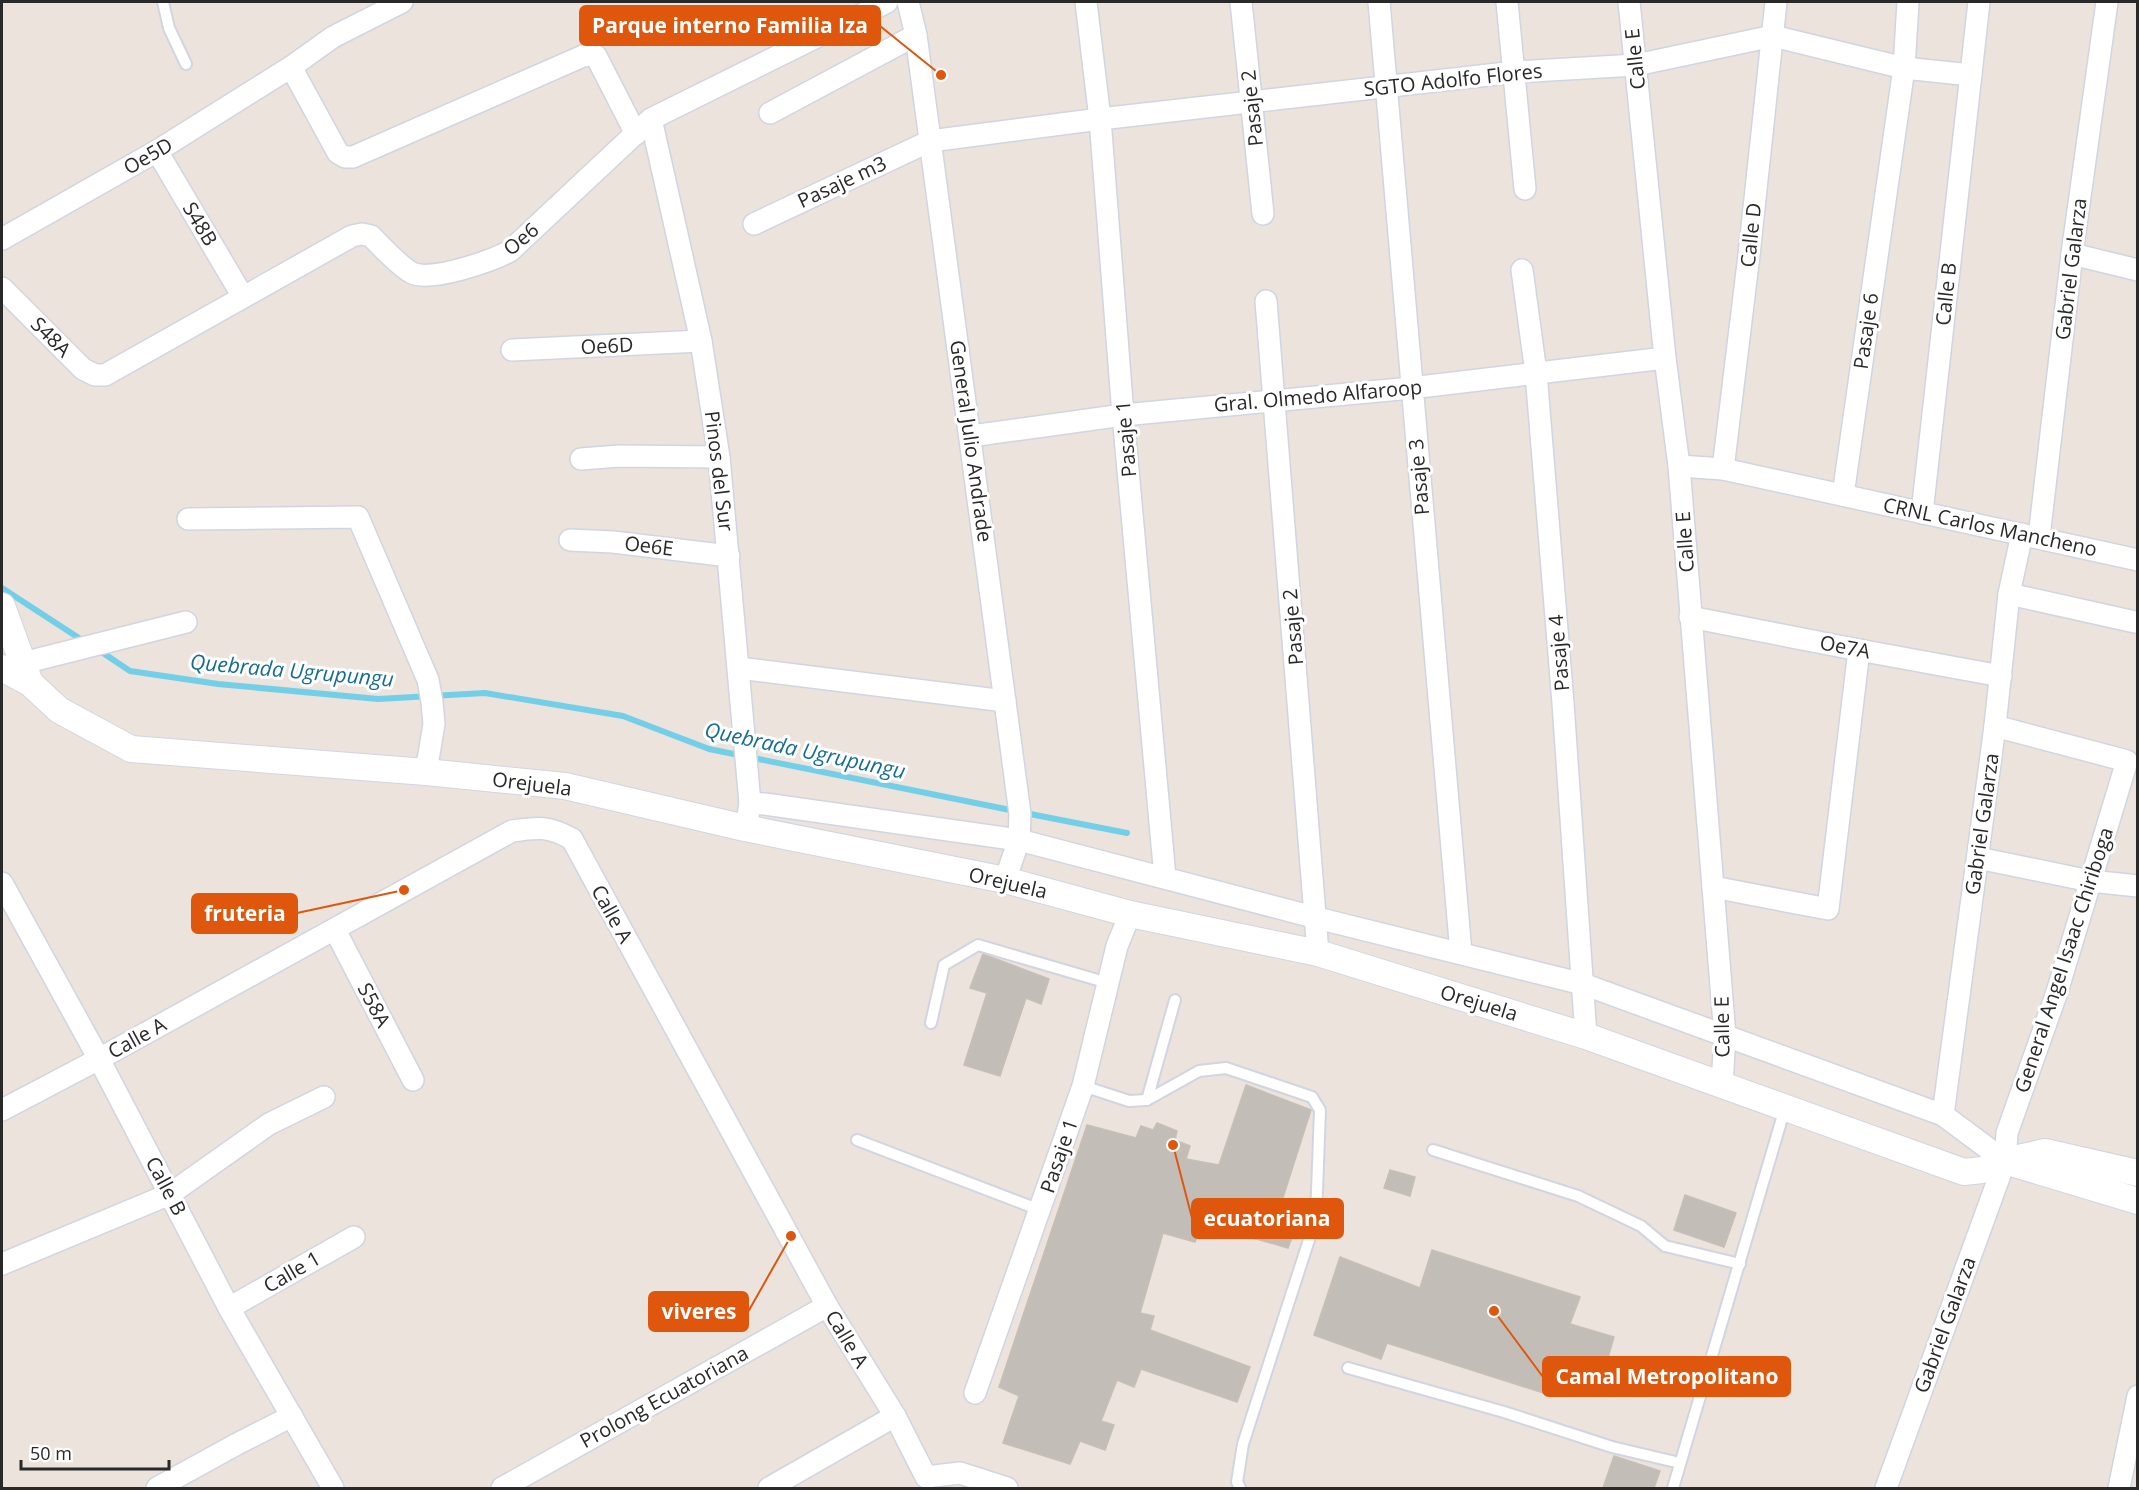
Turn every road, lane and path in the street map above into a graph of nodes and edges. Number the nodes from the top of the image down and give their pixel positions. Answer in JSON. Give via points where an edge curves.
{"nodes":[{"id":1,"x":163,"y":2,"type":"edge"},
{"id":2,"x":402,"y":2,"type":"edge"},
{"id":3,"x":887,"y":2,"type":"edge"},
{"id":4,"x":908,"y":2,"type":"edge"},
{"id":5,"x":1086,"y":2,"type":"edge"},
{"id":6,"x":1241,"y":2,"type":"edge"},
{"id":7,"x":1379,"y":2,"type":"edge"},
{"id":8,"x":1507,"y":2,"type":"edge"},
{"id":9,"x":1629,"y":2,"type":"edge"},
{"id":10,"x":1776,"y":2,"type":"edge"},
{"id":11,"x":1908,"y":2,"type":"edge"},
{"id":12,"x":1979,"y":2,"type":"edge"},
{"id":13,"x":2107,"y":2,"type":"edge"},
{"id":14,"x":916,"y":35,"type":"junction"},
{"id":15,"x":1773,"y":36,"type":"junction"},
{"id":16,"x":186,"y":64,"type":"dead end"},
{"id":17,"x":1636,"y":64,"type":"junction"},
{"id":18,"x":291,"y":67,"type":"junction"},
{"id":19,"x":1904,"y":68,"type":"junction"},
{"id":20,"x":1515,"y":72,"type":"junction"},
{"id":21,"x":1971,"y":75,"type":"junction"},
{"id":22,"x":1387,"y":87,"type":"junction"},
{"id":23,"x":1252,"y":104,"type":"junction"},
{"id":24,"x":770,"y":113,"type":"dead end"},
{"id":25,"x":651,"y":119,"type":"junction"},
{"id":26,"x":1100,"y":120,"type":"junction"},
{"id":27,"x":636,"y":134,"type":"junction"},
{"id":28,"x":930,"y":141,"type":"junction"},
{"id":29,"x":157,"y":151,"type":"junction"},
{"id":30,"x":1525,"y":189,"type":"dead end"},
{"id":31,"x":1263,"y":214,"type":"dead end"},
{"id":32,"x":754,"y":224,"type":"dead end"},
{"id":33,"x":2,"y":238,"type":"edge"},
{"id":34,"x":2072,"y":254,"type":"junction"},
{"id":35,"x":1522,"y":270,"type":"dead end"},
{"id":36,"x":2138,"y":270,"type":"edge"},
{"id":37,"x":2,"y":288,"type":"edge"},
{"id":38,"x":243,"y":297,"type":"junction"},
{"id":39,"x":1266,"y":301,"type":"dead end"},
{"id":40,"x":701,"y":341,"type":"junction"},
{"id":41,"x":512,"y":350,"type":"dead end"},
{"id":42,"x":1665,"y":358,"type":"junction"},
{"id":43,"x":1536,"y":373,"type":"junction"},
{"id":44,"x":105,"y":375,"type":"joint"},
{"id":45,"x":1411,"y":388,"type":"junction"},
{"id":46,"x":1274,"y":400,"type":"junction"},
{"id":47,"x":1124,"y":415,"type":"junction"},
{"id":48,"x":971,"y":436,"type":"junction"},
{"id":49,"x":719,"y":457,"type":"junction"},
{"id":50,"x":581,"y":459,"type":"dead end"},
{"id":51,"x":1679,"y":466,"type":"junction"},
{"id":52,"x":1723,"y":469,"type":"junction"},
{"id":53,"x":1843,"y":495,"type":"junction"},
{"id":54,"x":1922,"y":513,"type":"junction"},
{"id":55,"x":188,"y":519,"type":"dead end"},
{"id":56,"x":2030,"y":536,"type":"junction"},
{"id":57,"x":570,"y":540,"type":"dead end"},
{"id":58,"x":729,"y":556,"type":"junction"},
{"id":59,"x":2138,"y":560,"type":"edge"},
{"id":60,"x":2009,"y":594,"type":"junction"},
{"id":61,"x":2,"y":606,"type":"edge"},
{"id":62,"x":1690,"y":617,"type":"junction"},
{"id":63,"x":186,"y":622,"type":"dead end"},
{"id":64,"x":2135,"y":622,"type":"dead end"},
{"id":65,"x":1859,"y":650,"type":"junction"},
{"id":66,"x":739,"y":668,"type":"junction"},
{"id":67,"x":18,"y":671,"type":"edge"},
{"id":68,"x":2001,"y":676,"type":"junction"},
{"id":69,"x":1005,"y":701,"type":"junction"},
{"id":70,"x":1995,"y":726,"type":"junction"},
{"id":71,"x":426,"y":772,"type":"junction"},
{"id":72,"x":750,"y":803,"type":"junction"},
{"id":73,"x":746,"y":828,"type":"junction"},
{"id":74,"x":1019,"y":840,"type":"junction"},
{"id":75,"x":1978,"y":858,"type":"junction"},
{"id":76,"x":1165,"y":877,"type":"junction"},
{"id":77,"x":1005,"y":880,"type":"junction"},
{"id":78,"x":2090,"y":881,"type":"junction"},
{"id":79,"x":2,"y":883,"type":"edge"},
{"id":80,"x":2138,"y":886,"type":"edge"},
{"id":81,"x":1713,"y":887,"type":"junction"},
{"id":82,"x":1130,"y":915,"type":"junction"},
{"id":83,"x":1317,"y":918,"type":"junction"},
{"id":84,"x":335,"y":930,"type":"junction"},
{"id":85,"x":1318,"y":953,"type":"junction"},
{"id":86,"x":1461,"y":953,"type":"junction"},
{"id":87,"x":1108,"y":983,"type":"junction"},
{"id":88,"x":1583,"y":984,"type":"junction"},
{"id":89,"x":1175,"y":1000,"type":"dead end"},
{"id":90,"x":931,"y":1023,"type":"dead end"},
{"id":91,"x":1587,"y":1036,"type":"junction"},
{"id":92,"x":1725,"y":1036,"type":"junction"},
{"id":93,"x":99,"y":1059,"type":"junction"},
{"id":94,"x":413,"y":1080,"type":"dead end"},
{"id":95,"x":1722,"y":1084,"type":"junction"},
{"id":96,"x":1083,"y":1086,"type":"junction"},
{"id":97,"x":324,"y":1097,"type":"dead end"},
{"id":98,"x":1147,"y":1100,"type":"junction"},
{"id":99,"x":1785,"y":1108,"type":"junction"},
{"id":100,"x":2,"y":1110,"type":"edge"},
{"id":101,"x":1943,"y":1115,"type":"junction"},
{"id":102,"x":857,"y":1140,"type":"dead end"},
{"id":103,"x":1433,"y":1150,"type":"dead end"},
{"id":104,"x":2005,"y":1161,"type":"junction"},
{"id":105,"x":2138,"y":1173,"type":"edge"},
{"id":106,"x":170,"y":1194,"type":"junction"},
{"id":107,"x":2138,"y":1201,"type":"edge"},
{"id":108,"x":1040,"y":1210,"type":"junction"},
{"id":109,"x":354,"y":1237,"type":"dead end"},
{"id":110,"x":2,"y":1264,"type":"edge"},
{"id":111,"x":1740,"y":1264,"type":"junction"},
{"id":112,"x":827,"y":1306,"type":"junction"},
{"id":113,"x":229,"y":1308,"type":"junction"},
{"id":114,"x":1348,"y":1368,"type":"dead end"},
{"id":115,"x":975,"y":1393,"type":"dead end"},
{"id":116,"x":2138,"y":1396,"type":"edge"},
{"id":117,"x":292,"y":1416,"type":"junction"},
{"id":118,"x":895,"y":1416,"type":"junction"},
{"id":119,"x":1680,"y":1463,"type":"junction"},
{"id":120,"x":922,"y":1485,"type":"edge"},
{"id":121,"x":157,"y":1488,"type":"edge"},
{"id":122,"x":333,"y":1488,"type":"edge"},
{"id":123,"x":502,"y":1488,"type":"edge"},
{"id":124,"x":769,"y":1488,"type":"edge"},
{"id":125,"x":1007,"y":1488,"type":"edge"},
{"id":126,"x":1240,"y":1488,"type":"edge"},
{"id":127,"x":1673,"y":1488,"type":"edge"},
{"id":128,"x":1886,"y":1488,"type":"edge"},
{"id":129,"x":2119,"y":1488,"type":"edge"}],
"edges":[{"from":1,"to":16,"type":"lane"},
{"from":2,"to":18,"type":"street","name":"Oe5D","via":[[333,37]]},
{"from":3,"to":25,"type":"street","name":"Oe6"},
{"from":4,"to":14,"type":"street","name":"General Julio Andrade"},
{"from":5,"to":26,"type":"street","name":"Pasaje 1"},
{"from":6,"to":23,"type":"street","name":"Pasaje 2"},
{"from":7,"to":22,"type":"street","name":"Pasaje 3"},
{"from":8,"to":20,"type":"street"},
{"from":9,"to":17,"type":"street","name":"Calle E"},
{"from":10,"to":15,"type":"street","name":"Calle D"},
{"from":11,"to":19,"type":"street","name":"Pasaje 6"},
{"from":12,"to":21,"type":"street","name":"Calle B"},
{"from":13,"to":34,"type":"street","name":"Gabriel Galarza"},
{"from":14,"to":24,"type":"street"},
{"from":14,"to":28,"type":"street","name":"General Julio Andrade"},
{"from":15,"to":17,"type":"street","name":"SGTO Adolfo Flores"},
{"from":15,"to":19,"type":"street","name":"SGTO Adolfo Flores"},
{"from":15,"to":52,"type":"street","name":"Calle D"},
{"from":17,"to":20,"type":"street","name":"SGTO Adolfo Flores"},
{"from":17,"to":42,"type":"street","name":"Calle E"},
{"from":18,"to":27,"type":"street","via":[[338,153],[345,157],[353,157],[591,55],[596,56]]},
{"from":18,"to":29,"type":"street","name":"Oe5D"},
{"from":19,"to":21,"type":"street","name":"SGTO Adolfo Flores"},
{"from":19,"to":53,"type":"street","name":"Pasaje 6"},
{"from":20,"to":22,"type":"street","name":"SGTO Adolfo Flores"},
{"from":20,"to":30,"type":"street"},
{"from":21,"to":54,"type":"street","name":"Calle B"},
{"from":22,"to":23,"type":"street","name":"SGTO Adolfo Flores"},
{"from":22,"to":45,"type":"street","name":"Pasaje 3"},
{"from":23,"to":26,"type":"street","name":"SGTO Adolfo Flores"},
{"from":23,"to":31,"type":"street","name":"Pasaje 2"},
{"from":25,"to":27,"type":"street","name":"Oe6"},
{"from":25,"to":40,"type":"street","name":"Pinos del Sur"},
{"from":26,"to":28,"type":"street","name":"SGTO Adolfo Flores"},
{"from":26,"to":47,"type":"street","name":"Pasaje 1"},
{"from":27,"to":38,"type":"street","name":"Oe6","via":[[510,251],[497,258],[422,276],[362,234]]},
{"from":28,"to":32,"type":"street","name":"Pasaje m3"},
{"from":28,"to":48,"type":"street","name":"General Julio Andrade"},
{"from":29,"to":33,"type":"street","name":"Oe5D"},
{"from":29,"to":38,"type":"street","name":"S48B"},
{"from":34,"to":36,"type":"street"},
{"from":34,"to":56,"type":"street","name":"Gabriel Galarza"},
{"from":35,"to":43,"type":"street","name":"Pasaje 4"},
{"from":37,"to":44,"type":"street","name":"S48A","via":[[83,369]]},
{"from":38,"to":44,"type":"street","name":"Oe6"},
{"from":39,"to":46,"type":"street","name":"Pasaje 2"},
{"from":40,"to":41,"type":"street","name":"Oe6D"},
{"from":40,"to":49,"type":"street","name":"Pinos del Sur"},
{"from":42,"to":43,"type":"street","name":"Gral. Olmedo Alfaroop"},
{"from":42,"to":51,"type":"street","name":"Calle E"},
{"from":43,"to":45,"type":"street","name":"Gral. Olmedo Alfaroop"},
{"from":43,"to":88,"type":"street","name":"Pasaje 4"},
{"from":45,"to":46,"type":"street","name":"Gral. Olmedo Alfaroop"},
{"from":45,"to":86,"type":"street","name":"Pasaje 3"},
{"from":46,"to":47,"type":"street","name":"Gral. Olmedo Alfaroop"},
{"from":46,"to":83,"type":"street","name":"Pasaje 2"},
{"from":47,"to":48,"type":"street","name":"Gral. Olmedo Alfaroop"},
{"from":47,"to":76,"type":"street","name":"Pasaje 1"},
{"from":48,"to":69,"type":"street","name":"General Julio Andrade"},
{"from":49,"to":50,"type":"street"},
{"from":49,"to":58,"type":"street","name":"Pinos del Sur"},
{"from":51,"to":52,"type":"street"},
{"from":51,"to":62,"type":"street","name":"Calle E"},
{"from":52,"to":53,"type":"street"},
{"from":53,"to":54,"type":"street","name":"CRNL Carlos Mancheno"},
{"from":54,"to":56,"type":"street","name":"CRNL Carlos Mancheno"},
{"from":55,"to":71,"type":"street","via":[[358,517],[428,680],[434,724]]},
{"from":56,"to":59,"type":"street","name":"CRNL Carlos Mancheno"},
{"from":56,"to":60,"type":"street","name":"Gabriel Galarza"},
{"from":57,"to":58,"type":"street","name":"Oe6E"},
{"from":58,"to":66,"type":"street","name":"Pinos del Sur"},
{"from":60,"to":64,"type":"street"},
{"from":60,"to":68,"type":"street","name":"Gabriel Galarza"},
{"from":61,"to":67,"type":"street"},
{"from":62,"to":65,"type":"street","name":"Oe7A"},
{"from":62,"to":81,"type":"street","name":"Calle E"},
{"from":63,"to":67,"type":"street"},
{"from":65,"to":68,"type":"street","name":"Oe7A"},
{"from":65,"to":81,"type":"street","via":[[1828,909]]},
{"from":66,"to":69,"type":"street"},
{"from":66,"to":72,"type":"street","name":"Pinos del Sur"},
{"from":67,"to":71,"type":"street","name":"Orejuela","via":[[59,710],[131,749]]},
{"from":68,"to":70,"type":"street","name":"Gabriel Galarza"},
{"from":69,"to":74,"type":"street","name":"General Julio Andrade","via":[[1020,814]]},
{"from":70,"to":75,"type":"street","name":"Gabriel Galarza"},
{"from":70,"to":78,"type":"street","name":"General Angel Isaac Chiriboga","via":[[2127,760]]},
{"from":71,"to":73,"type":"street","name":"Orejuela","via":[[565,786]]},
{"from":72,"to":73,"type":"street","name":"Pinos del Sur"},
{"from":72,"to":74,"type":"street"},
{"from":73,"to":77,"type":"street","name":"Orejuela"},
{"from":74,"to":76,"type":"street"},
{"from":74,"to":77,"type":"street","name":"General Julio Andrade"},
{"from":75,"to":78,"type":"street"},
{"from":75,"to":101,"type":"street","name":"Gabriel Galarza"},
{"from":76,"to":83,"type":"street"},
{"from":77,"to":82,"type":"street","name":"Orejuela"},
{"from":78,"to":80,"type":"street"},
{"from":78,"to":104,"type":"street","name":"General Angel Isaac Chiriboga","via":[[2057,992],[2007,1133]]},
{"from":79,"to":93,"type":"street","name":"Calle B"},
{"from":81,"to":92,"type":"street","name":"Calle E"},
{"from":82,"to":85,"type":"street","name":"Orejuela"},
{"from":82,"to":87,"type":"street","name":"Pasaje 1"},
{"from":83,"to":85,"type":"street","name":"Pasaje 2"},
{"from":83,"to":86,"type":"street"},
{"from":84,"to":93,"type":"street","name":"Calle A"},
{"from":84,"to":94,"type":"street","name":"S58A"},
{"from":84,"to":112,"type":"street","name":"Calle A","via":[[513,831],[538,827],[572,839]]},
{"from":85,"to":91,"type":"street","name":"Orejuela"},
{"from":86,"to":88,"type":"street"},
{"from":87,"to":90,"type":"lane","via":[[978,945],[944,965]]},
{"from":87,"to":96,"type":"street","name":"Pasaje 1"},
{"from":88,"to":91,"type":"street","name":"Pasaje 4"},
{"from":88,"to":92,"type":"street"},
{"from":89,"to":98,"type":"lane"},
{"from":91,"to":95,"type":"street","name":"Orejuela"},
{"from":92,"to":95,"type":"street","name":"Calle E"},
{"from":92,"to":101,"type":"street"},
{"from":93,"to":100,"type":"street","name":"Calle A"},
{"from":93,"to":106,"type":"street","name":"Calle B"},
{"from":95,"to":99,"type":"street","name":"Orejuela"},
{"from":96,"to":98,"type":"lane","via":[[1129,1101]]},
{"from":96,"to":108,"type":"street","name":"Pasaje 1"},
{"from":97,"to":106,"type":"street","via":[[270,1124]]},
{"from":98,"to":126,"type":"lane","via":[[1199,1071],[1226,1068],[1312,1097],[1320,1110],[1316,1218],[1243,1444],[1237,1482]]},
{"from":99,"to":104,"type":"street","name":"Orejuela","via":[[1964,1172]]},
{"from":99,"to":111,"type":"lane"},
{"from":101,"to":104,"type":"street"},
{"from":102,"to":108,"type":"lane"},
{"from":103,"to":111,"type":"lane","via":[[1578,1196],[1641,1226],[1665,1246]]},
{"from":104,"to":105,"type":"street","name":"Orejuela","via":[[2045,1152]]},
{"from":104,"to":107,"type":"street"},
{"from":104,"to":128,"type":"street","name":"Gabriel Galarza"},
{"from":106,"to":110,"type":"street"},
{"from":106,"to":113,"type":"street","name":"Calle B"},
{"from":108,"to":115,"type":"street","name":"Pasaje 1"},
{"from":109,"to":113,"type":"street","name":"Calle 1"},
{"from":111,"to":119,"type":"lane"},
{"from":112,"to":118,"type":"street","name":"Calle A"},
{"from":112,"to":123,"type":"street","name":"Prolong Ecuatoriana"},
{"from":113,"to":117,"type":"street","name":"Calle B"},
{"from":114,"to":119,"type":"lane","via":[[1612,1447]]},
{"from":116,"to":129,"type":"street"},
{"from":117,"to":121,"type":"street"},
{"from":117,"to":122,"type":"street","name":"Calle B"},
{"from":118,"to":120,"type":"street","name":"Calle A"},
{"from":118,"to":124,"type":"street"},
{"from":119,"to":127,"type":"lane"},
{"from":120,"to":125,"type":"street","name":"Calle A","via":[[960,1473]]}]}
